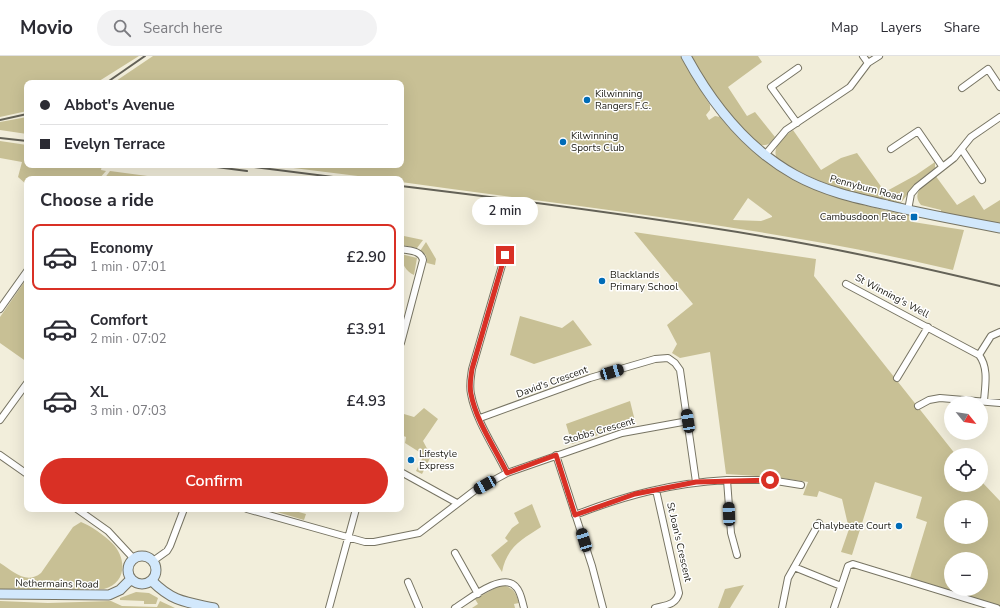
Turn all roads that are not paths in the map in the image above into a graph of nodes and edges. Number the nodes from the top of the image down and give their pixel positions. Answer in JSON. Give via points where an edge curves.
{"nodes":[{"id":1,"x":686,"y":56,"type":"edge"},
{"id":2,"x":863,"y":56,"type":"edge"},
{"id":3,"x":879,"y":56,"type":"edge"},
{"id":4,"x":868,"y":63,"type":"junction"},
{"id":5,"x":798,"y":68,"type":"dead end"},
{"id":6,"x":1000,"y":87,"type":"edge"},
{"id":7,"x":962,"y":88,"type":"dead end"},
{"id":8,"x":999,"y":119,"type":"edge"},
{"id":9,"x":797,"y":123,"type":"junction"},
{"id":10,"x":891,"y":149,"type":"dead end"},
{"id":11,"x":962,"y":150,"type":"junction"},
{"id":12,"x":765,"y":155,"type":"junction"},
{"id":13,"x":942,"y":166,"type":"junction"},
{"id":14,"x":982,"y":180,"type":"dead end"},
{"id":15,"x":908,"y":210,"type":"junction"},
{"id":16,"x":1000,"y":228,"type":"edge"},
{"id":17,"x":404,"y":250,"type":"edge"},
{"id":18,"x":505,"y":255,"type":"dead end"},
{"id":19,"x":24,"y":275,"type":"edge"},
{"id":20,"x":846,"y":284,"type":"dead end"},
{"id":21,"x":0,"y":309,"type":"edge"},
{"id":22,"x":928,"y":327,"type":"junction"},
{"id":23,"x":404,"y":332,"type":"edge"},
{"id":24,"x":1000,"y":332,"type":"edge"},
{"id":25,"x":979,"y":355,"type":"junction"},
{"id":26,"x":897,"y":378,"type":"dead end"},
{"id":27,"x":24,"y":387,"type":"edge"},
{"id":28,"x":984,"y":396,"type":"edge"},
{"id":29,"x":944,"y":399,"type":"edge"},
{"id":30,"x":988,"y":402,"type":"edge"},
{"id":31,"x":1000,"y":403,"type":"edge"},
{"id":32,"x":918,"y":406,"type":"dead end"},
{"id":33,"x":480,"y":418,"type":"junction"},
{"id":34,"x":0,"y":420,"type":"edge"},
{"id":35,"x":688,"y":421,"type":"junction"},
{"id":36,"x":0,"y":455,"type":"edge"},
{"id":37,"x":556,"y":455,"type":"junction"},
{"id":38,"x":24,"y":472,"type":"edge"},
{"id":39,"x":507,"y":473,"type":"junction"},
{"id":40,"x":404,"y":474,"type":"edge"},
{"id":41,"x":727,"y":480,"type":"junction"},
{"id":42,"x":696,"y":482,"type":"junction"},
{"id":43,"x":801,"y":485,"type":"dead end"},
{"id":44,"x":656,"y":490,"type":"junction"},
{"id":45,"x":457,"y":503,"type":"junction"},
{"id":46,"x":81,"y":512,"type":"edge"},
{"id":47,"x":183,"y":512,"type":"edge"},
{"id":48,"x":258,"y":512,"type":"edge"},
{"id":49,"x":355,"y":512,"type":"edge"},
{"id":50,"x":575,"y":515,"type":"junction"},
{"id":51,"x":819,"y":523,"type":"dead end"},
{"id":52,"x":348,"y":537,"type":"junction"},
{"id":53,"x":454,"y":553,"type":"dead end"},
{"id":54,"x":737,"y":555,"type":"dead end"},
{"id":55,"x":134,"y":559,"type":"junction"},
{"id":56,"x":153,"y":561,"type":"junction"},
{"id":57,"x":794,"y":567,"type":"junction"},
{"id":58,"x":131,"y":579,"type":"junction"},
{"id":59,"x":152,"y":580,"type":"junction"},
{"id":60,"x":408,"y":582,"type":"dead end"},
{"id":61,"x":841,"y":586,"type":"junction"},
{"id":62,"x":0,"y":594,"type":"edge"},
{"id":63,"x":478,"y":594,"type":"junction"},
{"id":64,"x":214,"y":608,"type":"edge"},
{"id":65,"x":329,"y":608,"type":"edge"},
{"id":66,"x":419,"y":608,"type":"edge"},
{"id":67,"x":455,"y":608,"type":"edge"},
{"id":68,"x":524,"y":608,"type":"edge"},
{"id":69,"x":603,"y":608,"type":"edge"},
{"id":70,"x":655,"y":608,"type":"edge"},
{"id":71,"x":782,"y":608,"type":"edge"},
{"id":72,"x":834,"y":608,"type":"edge"},
{"id":73,"x":997,"y":608,"type":"edge"}],
"edges":[{"from":1,"to":12,"type":"street","name":"Pennyburn Road","via":[[719,110]]},
{"from":2,"to":4,"type":"street"},
{"from":3,"to":4,"type":"street"},
{"from":4,"to":9,"type":"street","via":[[850,87]]},
{"from":5,"to":9,"type":"street","via":[[771,87]]},
{"from":6,"to":7,"type":"street","via":[[988,69]]},
{"from":8,"to":11,"type":"street","via":[[971,137]]},
{"from":9,"to":12,"type":"street","via":[[779,136]]},
{"from":10,"to":13,"type":"street","via":[[918,131]]},
{"from":11,"to":13,"type":"street"},
{"from":11,"to":14,"type":"street"},
{"from":12,"to":15,"type":"street","name":"Pennyburn Road","via":[[796,176],[817,185],[851,197]]},
{"from":13,"to":15,"type":"street","via":[[914,190]]},
{"from":15,"to":16,"type":"street","name":"Pennyburn Road"},
{"from":17,"to":23,"type":"street","via":[[421,254],[423,263]]},
{"from":18,"to":33,"type":"street","via":[[472,369],[471,394]]},
{"from":19,"to":21,"type":"street"},
{"from":20,"to":22,"type":"street","name":"St Winning's Well"},
{"from":22,"to":25,"type":"street","name":"St Winning's Well"},
{"from":22,"to":26,"type":"street","name":"St Winning's Well"},
{"from":24,"to":25,"type":"street","via":[[991,336]]},
{"from":25,"to":28,"type":"street","via":[[986,372]]},
{"from":27,"to":34,"type":"street"},
{"from":29,"to":32,"type":"street","via":[[934,399]]},
{"from":30,"to":31,"type":"street"},
{"from":33,"to":35,"type":"street","name":"David's Crescent","via":[[592,378],[663,358],[672,361],[680,370]]},
{"from":33,"to":39,"type":"street"},
{"from":35,"to":37,"type":"street","name":"Stobbs Crescent","via":[[622,433]]},
{"from":35,"to":42,"type":"street","name":"David's Crescent"},
{"from":36,"to":38,"type":"street"},
{"from":37,"to":39,"type":"street","name":"Stobbs Crescent"},
{"from":37,"to":50,"type":"street"},
{"from":39,"to":45,"type":"street","name":"Stobbs Crescent"},
{"from":40,"to":45,"type":"street"},
{"from":41,"to":42,"type":"street"},
{"from":41,"to":43,"type":"street","via":[[770,480]]},
{"from":41,"to":54,"type":"street","via":[[731,533]]},
{"from":42,"to":44,"type":"street"},
{"from":44,"to":50,"type":"street","via":[[635,494]]},
{"from":44,"to":70,"type":"street","name":"St Joan's Crescent","via":[[679,593],[673,603]]},
{"from":45,"to":52,"type":"street","name":"Stobbs Crescent","via":[[424,530],[412,536],[374,542]]},
{"from":46,"to":55,"type":"street","via":[[108,531]]},
{"from":47,"to":56,"type":"street","via":[[167,551]]},
{"from":48,"to":52,"type":"street","name":"Stobbs Crescent"},
{"from":49,"to":52,"type":"street"},
{"from":50,"to":69,"type":"street"},
{"from":51,"to":57,"type":"street"},
{"from":52,"to":65,"type":"street"},
{"from":53,"to":63,"type":"street"},
{"from":55,"to":56,"type":"street","via":[[142,556]]},
{"from":55,"to":58,"type":"street","via":[[128,570]]},
{"from":56,"to":59,"type":"street","via":[[156,569]]},
{"from":57,"to":61,"type":"street"},
{"from":57,"to":71,"type":"street","via":[[788,578]]},
{"from":58,"to":59,"type":"street","via":[[138,584]]},
{"from":58,"to":62,"type":"street","name":"Nethermains Road","via":[[120,590],[108,595]]},
{"from":59,"to":64,"type":"street","via":[[174,599]]},
{"from":60,"to":66,"type":"street"},
{"from":61,"to":72,"type":"street"},
{"from":61,"to":73,"type":"street","via":[[849,565],[858,565]]},
{"from":63,"to":67,"type":"street"},
{"from":63,"to":68,"type":"street","via":[[500,582],[511,583],[519,591]]}]}
